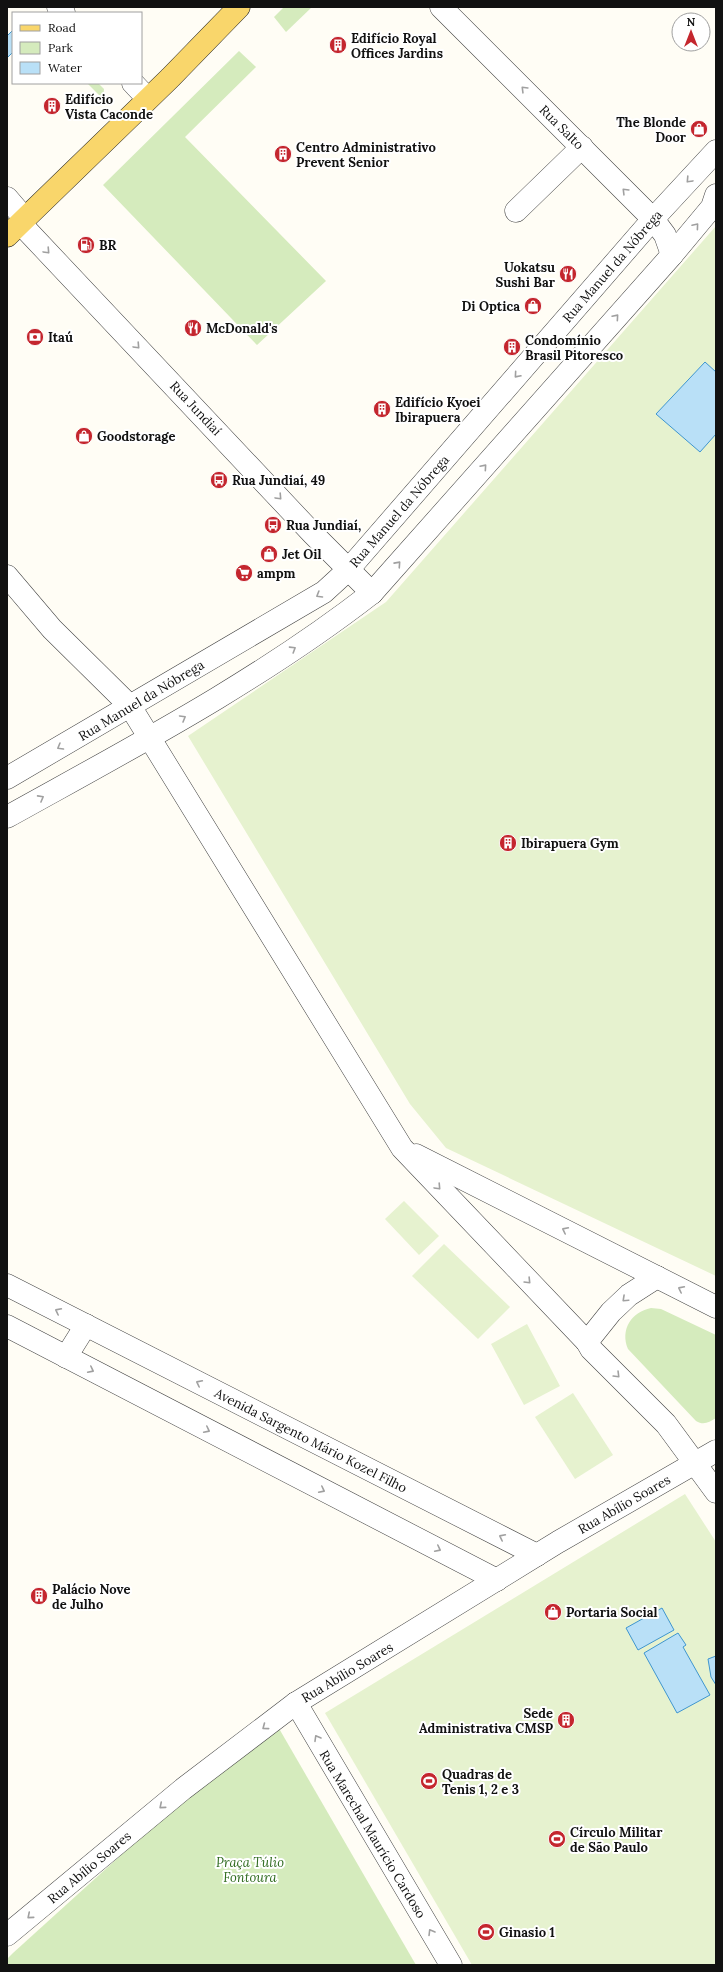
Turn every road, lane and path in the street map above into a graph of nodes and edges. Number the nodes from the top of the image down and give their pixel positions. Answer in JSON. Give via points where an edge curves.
{"nodes":[{"id":1,"x":239,"y":7,"type":"edge"},
{"id":2,"x":441,"y":7,"type":"edge"},
{"id":3,"x":134,"y":84,"type":"edge"},
{"id":4,"x":148,"y":99,"type":"junction"},
{"id":5,"x":582,"y":147,"type":"junction"},
{"id":6,"x":716,"y":152,"type":"edge"},
{"id":7,"x":716,"y":195,"type":"edge"},
{"id":8,"x":7,"y":198,"type":"edge"},
{"id":9,"x":516,"y":212,"type":"dead end"},
{"id":10,"x":653,"y":219,"type":"junction"},
{"id":11,"x":18,"y":226,"type":"edge"},
{"id":12,"x":672,"y":255,"type":"junction"},
{"id":13,"x":348,"y":570,"type":"junction"},
{"id":14,"x":7,"y":576,"type":"edge"},
{"id":15,"x":372,"y":593,"type":"junction"},
{"id":16,"x":130,"y":706,"type":"junction"},
{"id":17,"x":149,"y":737,"type":"junction"},
{"id":18,"x":7,"y":778,"type":"edge"},
{"id":19,"x":7,"y":818,"type":"edge"},
{"id":20,"x":402,"y":1148,"type":"junction"},
{"id":21,"x":657,"y":1277,"type":"junction"},
{"id":22,"x":7,"y":1285,"type":"edge"},
{"id":23,"x":716,"y":1307,"type":"edge"},
{"id":24,"x":86,"y":1325,"type":"junction"},
{"id":25,"x":7,"y":1326,"type":"edge"},
{"id":26,"x":587,"y":1342,"type":"junction"},
{"id":27,"x":66,"y":1357,"type":"junction"},
{"id":28,"x":716,"y":1451,"type":"edge"},
{"id":29,"x":695,"y":1463,"type":"junction"},
{"id":30,"x":716,"y":1492,"type":"edge"},
{"id":31,"x":536,"y":1555,"type":"junction"},
{"id":32,"x":497,"y":1580,"type":"junction"},
{"id":33,"x":296,"y":1703,"type":"junction"},
{"id":34,"x":7,"y":1935,"type":"edge"},
{"id":35,"x":451,"y":1965,"type":"edge"}],
"edges":[{"from":1,"to":4,"type":"main road"},
{"from":5,"to":2,"type":"street","name":"Rua Salto","one_way":true},
{"from":3,"to":4,"type":"street"},
{"from":4,"to":11,"type":"main road"},
{"from":5,"to":9,"type":"street"},
{"from":10,"to":5,"type":"street","name":"Rua Salto","one_way":true},
{"from":6,"to":10,"type":"street","name":"Rua Manuel da Nóbrega","one_way":true},
{"from":12,"to":7,"type":"street","one_way":true,"via":[[712,207]]},
{"from":8,"to":11,"type":"street","name":"Rua Jundiaí"},
{"from":10,"to":12,"type":"street","name":"Rua Salto","via":[[665,235]]},
{"from":10,"to":13,"type":"street","name":"Rua Manuel da Nóbrega","one_way":true},
{"from":11,"to":13,"type":"street","name":"Rua Jundiaí","one_way":true},
{"from":15,"to":12,"type":"street","one_way":true},
{"from":13,"to":15,"type":"street","name":"Rua Jundiaí"},
{"from":13,"to":16,"type":"street","name":"Rua Manuel da Nóbrega","one_way":true,"via":[[324,592]]},
{"from":14,"to":16,"type":"street","via":[[52,629]]},
{"from":17,"to":15,"type":"street","one_way":true,"via":[[325,630]]},
{"from":16,"to":17,"type":"street"},
{"from":16,"to":18,"type":"street","name":"Rua Manuel da Nóbrega","one_way":true},
{"from":19,"to":17,"type":"street","one_way":true},
{"from":17,"to":20,"type":"street"},
{"from":21,"to":20,"type":"street","one_way":true},
{"from":20,"to":26,"type":"street","one_way":true},
{"from":23,"to":21,"type":"street","one_way":true},
{"from":21,"to":26,"type":"street","one_way":true,"via":[[629,1295],[611,1312]]},
{"from":24,"to":22,"type":"street","name":"Avenida Sargento Mário Kozel Filho","one_way":true},
{"from":24,"to":27,"type":"street"},
{"from":31,"to":24,"type":"street","name":"Avenida Sargento Mário Kozel Filho","one_way":true},
{"from":25,"to":27,"type":"street"},
{"from":26,"to":29,"type":"street","one_way":true,"via":[[666,1424]]},
{"from":27,"to":32,"type":"street","one_way":true},
{"from":28,"to":29,"type":"street","name":"Rua Abílio Soares"},
{"from":29,"to":30,"type":"street"},
{"from":29,"to":31,"type":"street","name":"Rua Abílio Soares"},
{"from":31,"to":32,"type":"street","name":"Rua Abílio Soares"},
{"from":32,"to":33,"type":"street","name":"Rua Abílio Soares"},
{"from":33,"to":34,"type":"street","name":"Rua Abílio Soares","one_way":true,"via":[[183,1789]]},
{"from":35,"to":33,"type":"street","name":"Rua Marechal Maurício Cardoso","one_way":true}]}
